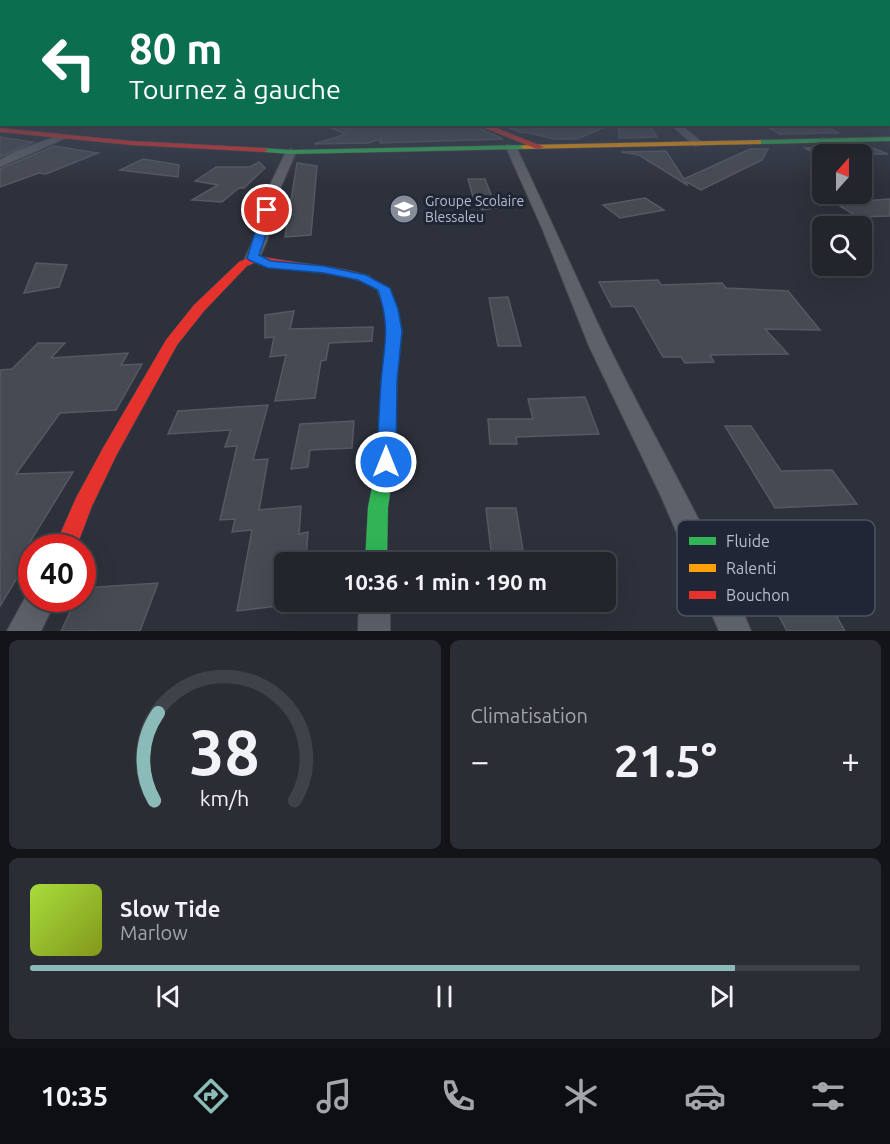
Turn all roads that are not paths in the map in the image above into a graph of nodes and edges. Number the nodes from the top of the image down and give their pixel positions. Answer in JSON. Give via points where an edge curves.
{"nodes":[{"id":1,"x":490,"y":128,"type":"edge"},
{"id":2,"x":680,"y":128,"type":"edge"},
{"id":3,"x":0,"y":130,"type":"edge"},
{"id":4,"x":63,"y":137,"type":"junction"},
{"id":5,"x":890,"y":140,"type":"edge"},
{"id":6,"x":699,"y":144,"type":"junction"},
{"id":7,"x":511,"y":147,"type":"junction"},
{"id":8,"x":540,"y":147,"type":"junction"},
{"id":9,"x":291,"y":152,"type":"junction"},
{"id":10,"x":0,"y":164,"type":"edge"},
{"id":11,"x":253,"y":258,"type":"junction"},
{"id":12,"x":685,"y":520,"type":"edge"},
{"id":13,"x":71,"y":534,"type":"edge"},
{"id":14,"x":376,"y":552,"type":"edge"},
{"id":15,"x":34,"y":612,"type":"edge"},
{"id":16,"x":375,"y":612,"type":"edge"},
{"id":17,"x":728,"y":616,"type":"edge"},
{"id":18,"x":23,"y":631,"type":"edge"},
{"id":19,"x":374,"y":631,"type":"edge"},
{"id":20,"x":735,"y":631,"type":"edge"}],
"edges":[{"from":1,"to":8,"type":"main road"},
{"from":2,"to":6,"type":"street"},
{"from":3,"to":4,"type":"main road"},
{"from":4,"to":9,"type":"main road"},
{"from":4,"to":10,"type":"street"},
{"from":5,"to":6,"type":"main road"},
{"from":6,"to":8,"type":"main road"},
{"from":7,"to":8,"type":"main road"},
{"from":7,"to":9,"type":"main road"},
{"from":7,"to":12,"type":"street","via":[[599,346]]},
{"from":9,"to":11,"type":"street","via":[[273,191]]},
{"from":11,"to":13,"type":"main road","via":[[199,308],[171,343],[109,453]]},
{"from":11,"to":14,"type":"main road","via":[[268,264],[362,278],[383,288],[394,331]]},
{"from":15,"to":18,"type":"street"},
{"from":16,"to":19,"type":"street"},
{"from":17,"to":20,"type":"street"}]}
